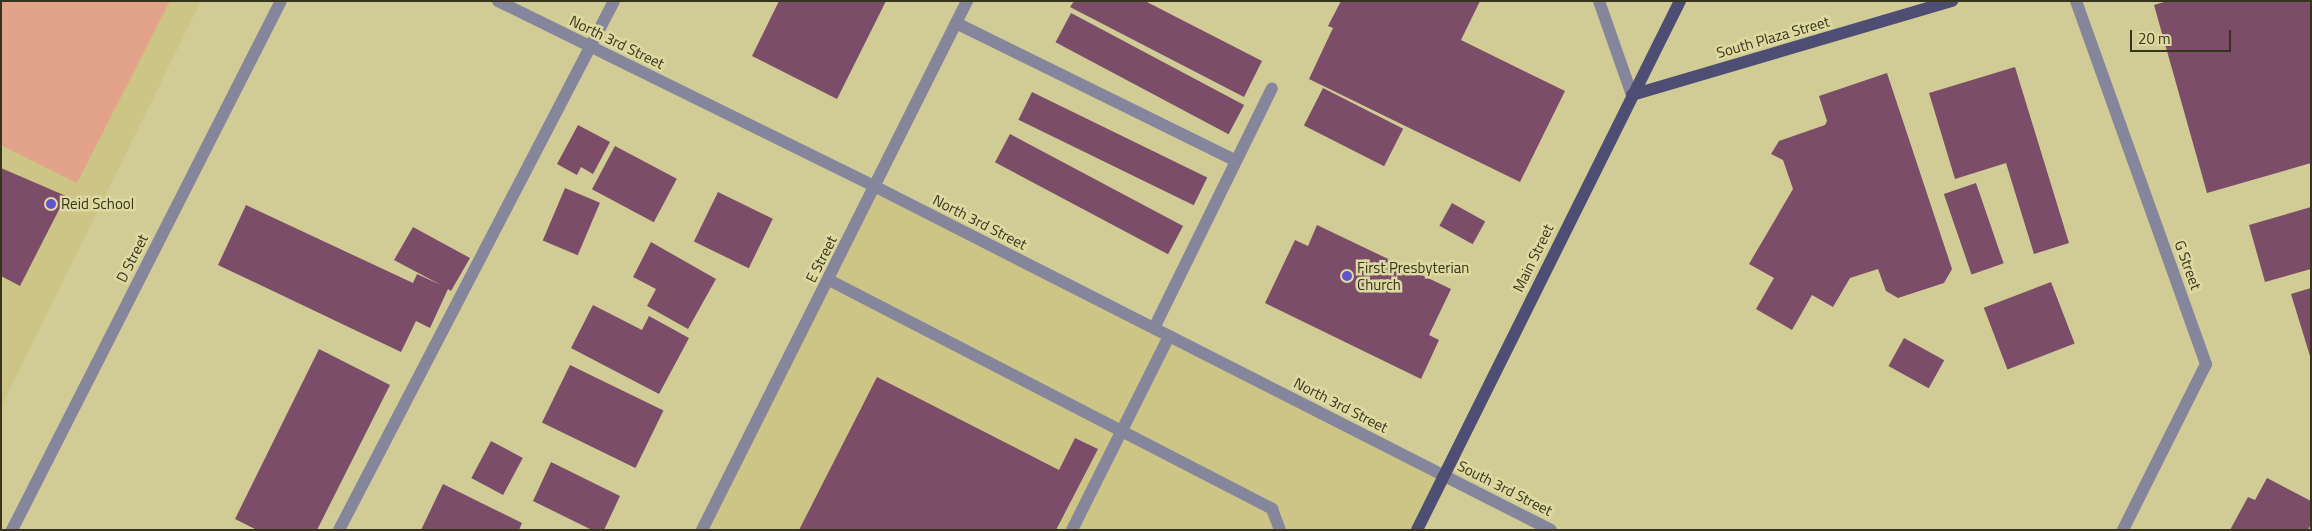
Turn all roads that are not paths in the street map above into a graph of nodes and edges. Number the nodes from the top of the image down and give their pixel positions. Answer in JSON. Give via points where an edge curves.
{"nodes":[{"id":1,"x":281,"y":1,"type":"edge"},
{"id":2,"x":498,"y":1,"type":"edge"},
{"id":3,"x":614,"y":1,"type":"edge"},
{"id":4,"x":967,"y":1,"type":"edge"},
{"id":5,"x":1599,"y":1,"type":"edge"},
{"id":6,"x":1680,"y":1,"type":"edge"},
{"id":7,"x":1952,"y":1,"type":"edge"},
{"id":8,"x":2076,"y":1,"type":"edge"},
{"id":9,"x":956,"y":23,"type":"junction"},
{"id":10,"x":591,"y":47,"type":"junction"},
{"id":11,"x":1272,"y":88,"type":"dead end"},
{"id":12,"x":1632,"y":95,"type":"junction"},
{"id":13,"x":1236,"y":161,"type":"junction"},
{"id":14,"x":876,"y":187,"type":"junction"},
{"id":15,"x":829,"y":280,"type":"junction"},
{"id":16,"x":1154,"y":328,"type":"junction"},
{"id":17,"x":1169,"y":336,"type":"junction"},
{"id":18,"x":1122,"y":430,"type":"junction"},
{"id":19,"x":1444,"y":476,"type":"junction"},
{"id":20,"x":12,"y":530,"type":"edge"},
{"id":21,"x":339,"y":530,"type":"edge"},
{"id":22,"x":702,"y":530,"type":"edge"},
{"id":23,"x":1072,"y":530,"type":"edge"},
{"id":24,"x":1280,"y":530,"type":"edge"},
{"id":25,"x":1417,"y":530,"type":"edge"},
{"id":26,"x":1551,"y":530,"type":"edge"},
{"id":27,"x":2123,"y":530,"type":"edge"}],
"edges":[{"from":1,"to":20,"type":"street","name":"D Street"},
{"from":2,"to":10,"type":"street","name":"North 3rd Street"},
{"from":3,"to":10,"type":"street"},
{"from":4,"to":9,"type":"street","name":"E Street"},
{"from":5,"to":12,"type":"street"},
{"from":6,"to":12,"type":"main road","name":"Main Street"},
{"from":7,"to":12,"type":"main road","name":"South Plaza Street"},
{"from":8,"to":27,"type":"street","name":"G Street","via":[[2206,364]]},
{"from":9,"to":13,"type":"street"},
{"from":9,"to":14,"type":"street","name":"E Street"},
{"from":10,"to":14,"type":"street","name":"North 3rd Street"},
{"from":10,"to":21,"type":"street"},
{"from":11,"to":13,"type":"street"},
{"from":12,"to":19,"type":"main road","name":"Main Street"},
{"from":13,"to":16,"type":"street"},
{"from":14,"to":15,"type":"street","name":"E Street"},
{"from":14,"to":16,"type":"street","name":"North 3rd Street"},
{"from":15,"to":18,"type":"street"},
{"from":15,"to":22,"type":"street","name":"E Street"},
{"from":16,"to":17,"type":"street","name":"North 3rd Street"},
{"from":17,"to":18,"type":"street"},
{"from":17,"to":19,"type":"street","name":"North 3rd Street"},
{"from":18,"to":23,"type":"street"},
{"from":18,"to":24,"type":"street","via":[[1272,509]]},
{"from":19,"to":25,"type":"main road","name":"Main Street"},
{"from":19,"to":26,"type":"street","name":"South 3rd Street"}]}
